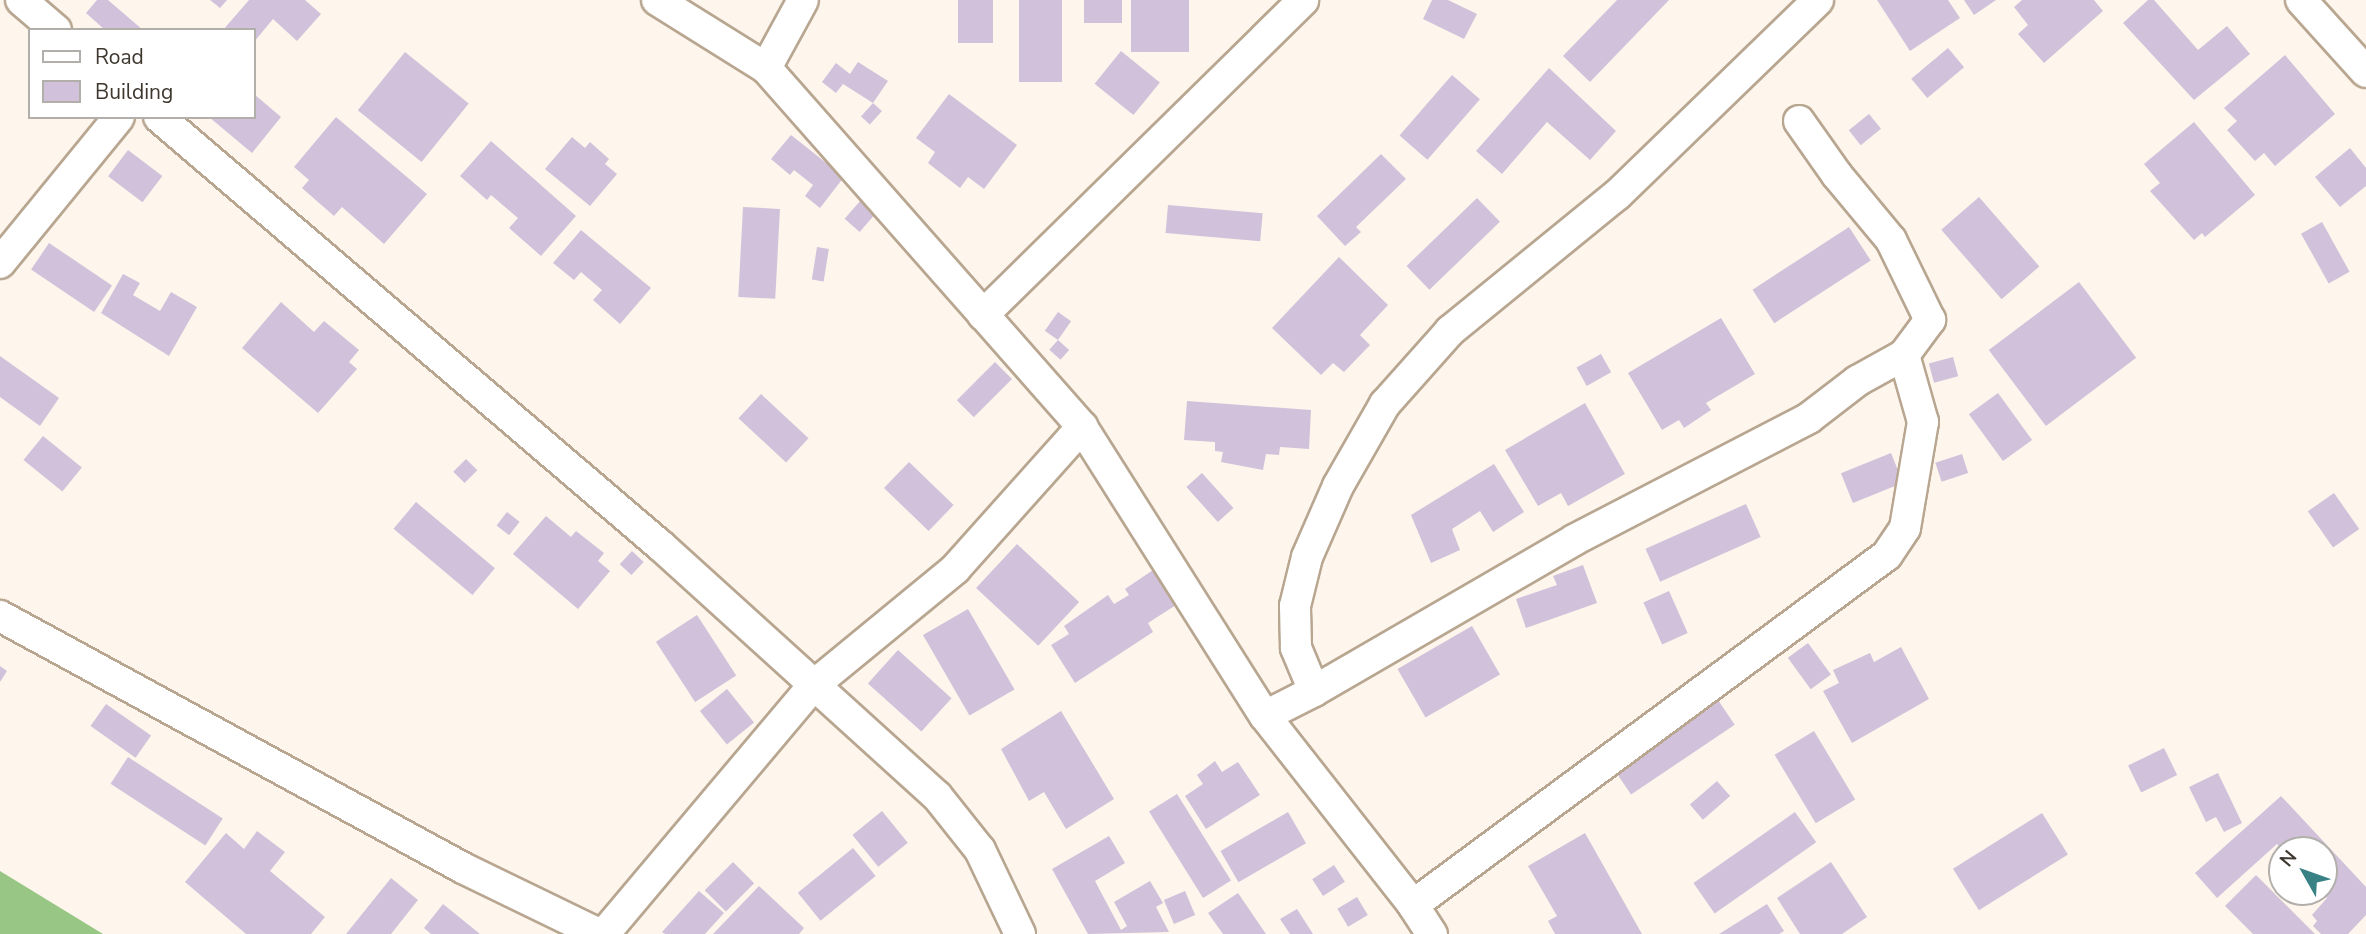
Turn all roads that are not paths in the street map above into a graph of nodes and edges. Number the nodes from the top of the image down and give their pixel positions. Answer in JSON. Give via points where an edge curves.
{"nodes":[{"id":1,"x":21,"y":0,"type":"edge"},
{"id":2,"x":657,"y":0,"type":"edge"},
{"id":3,"x":803,"y":0,"type":"edge"},
{"id":4,"x":1303,"y":0,"type":"edge"},
{"id":5,"x":1818,"y":0,"type":"edge"},
{"id":6,"x":2301,"y":0,"type":"edge"},
{"id":7,"x":54,"y":28,"type":"edge"},
{"id":8,"x":766,"y":68,"type":"junction"},
{"id":9,"x":2366,"y":72,"type":"edge"},
{"id":10,"x":117,"y":119,"type":"edge"},
{"id":11,"x":161,"y":119,"type":"edge"},
{"id":12,"x":1799,"y":121,"type":"dead end"},
{"id":13,"x":0,"y":263,"type":"edge"},
{"id":14,"x":984,"y":315,"type":"junction"},
{"id":15,"x":1904,"y":355,"type":"junction"},
{"id":16,"x":1082,"y":427,"type":"junction"},
{"id":17,"x":0,"y":616,"type":"edge"},
{"id":18,"x":814,"y":685,"type":"junction"},
{"id":19,"x":1314,"y":691,"type":"junction"},
{"id":20,"x":1265,"y":716,"type":"junction"},
{"id":21,"x":1413,"y":905,"type":"junction"},
{"id":22,"x":601,"y":934,"type":"edge"},
{"id":23,"x":1020,"y":934,"type":"edge"},
{"id":24,"x":1432,"y":934,"type":"edge"}],
"edges":[{"from":1,"to":7,"type":"street"},
{"from":2,"to":8,"type":"street"},
{"from":3,"to":8,"type":"street"},
{"from":4,"to":14,"type":"street"},
{"from":5,"to":19,"type":"street","via":[[1617,195],[1450,331],[1385,404],[1338,486],[1307,557],[1295,606],[1296,648]]},
{"from":6,"to":9,"type":"street"},
{"from":8,"to":14,"type":"street"},
{"from":10,"to":13,"type":"street"},
{"from":11,"to":18,"type":"street","via":[[651,537]]},
{"from":12,"to":15,"type":"street","via":[[1891,240],[1930,320]]},
{"from":14,"to":16,"type":"street"},
{"from":15,"to":19,"type":"street","via":[[1809,418],[1574,540]]},
{"from":15,"to":21,"type":"street","via":[[1923,422],[1905,528],[1887,555]]},
{"from":16,"to":18,"type":"street","via":[[956,569]]},
{"from":16,"to":20,"type":"street"},
{"from":17,"to":22,"type":"street","via":[[440,856]]},
{"from":18,"to":22,"type":"street"},
{"from":18,"to":23,"type":"street","via":[[937,796],[980,850]]},
{"from":19,"to":20,"type":"street"},
{"from":20,"to":21,"type":"street"},
{"from":21,"to":24,"type":"street"}]}
